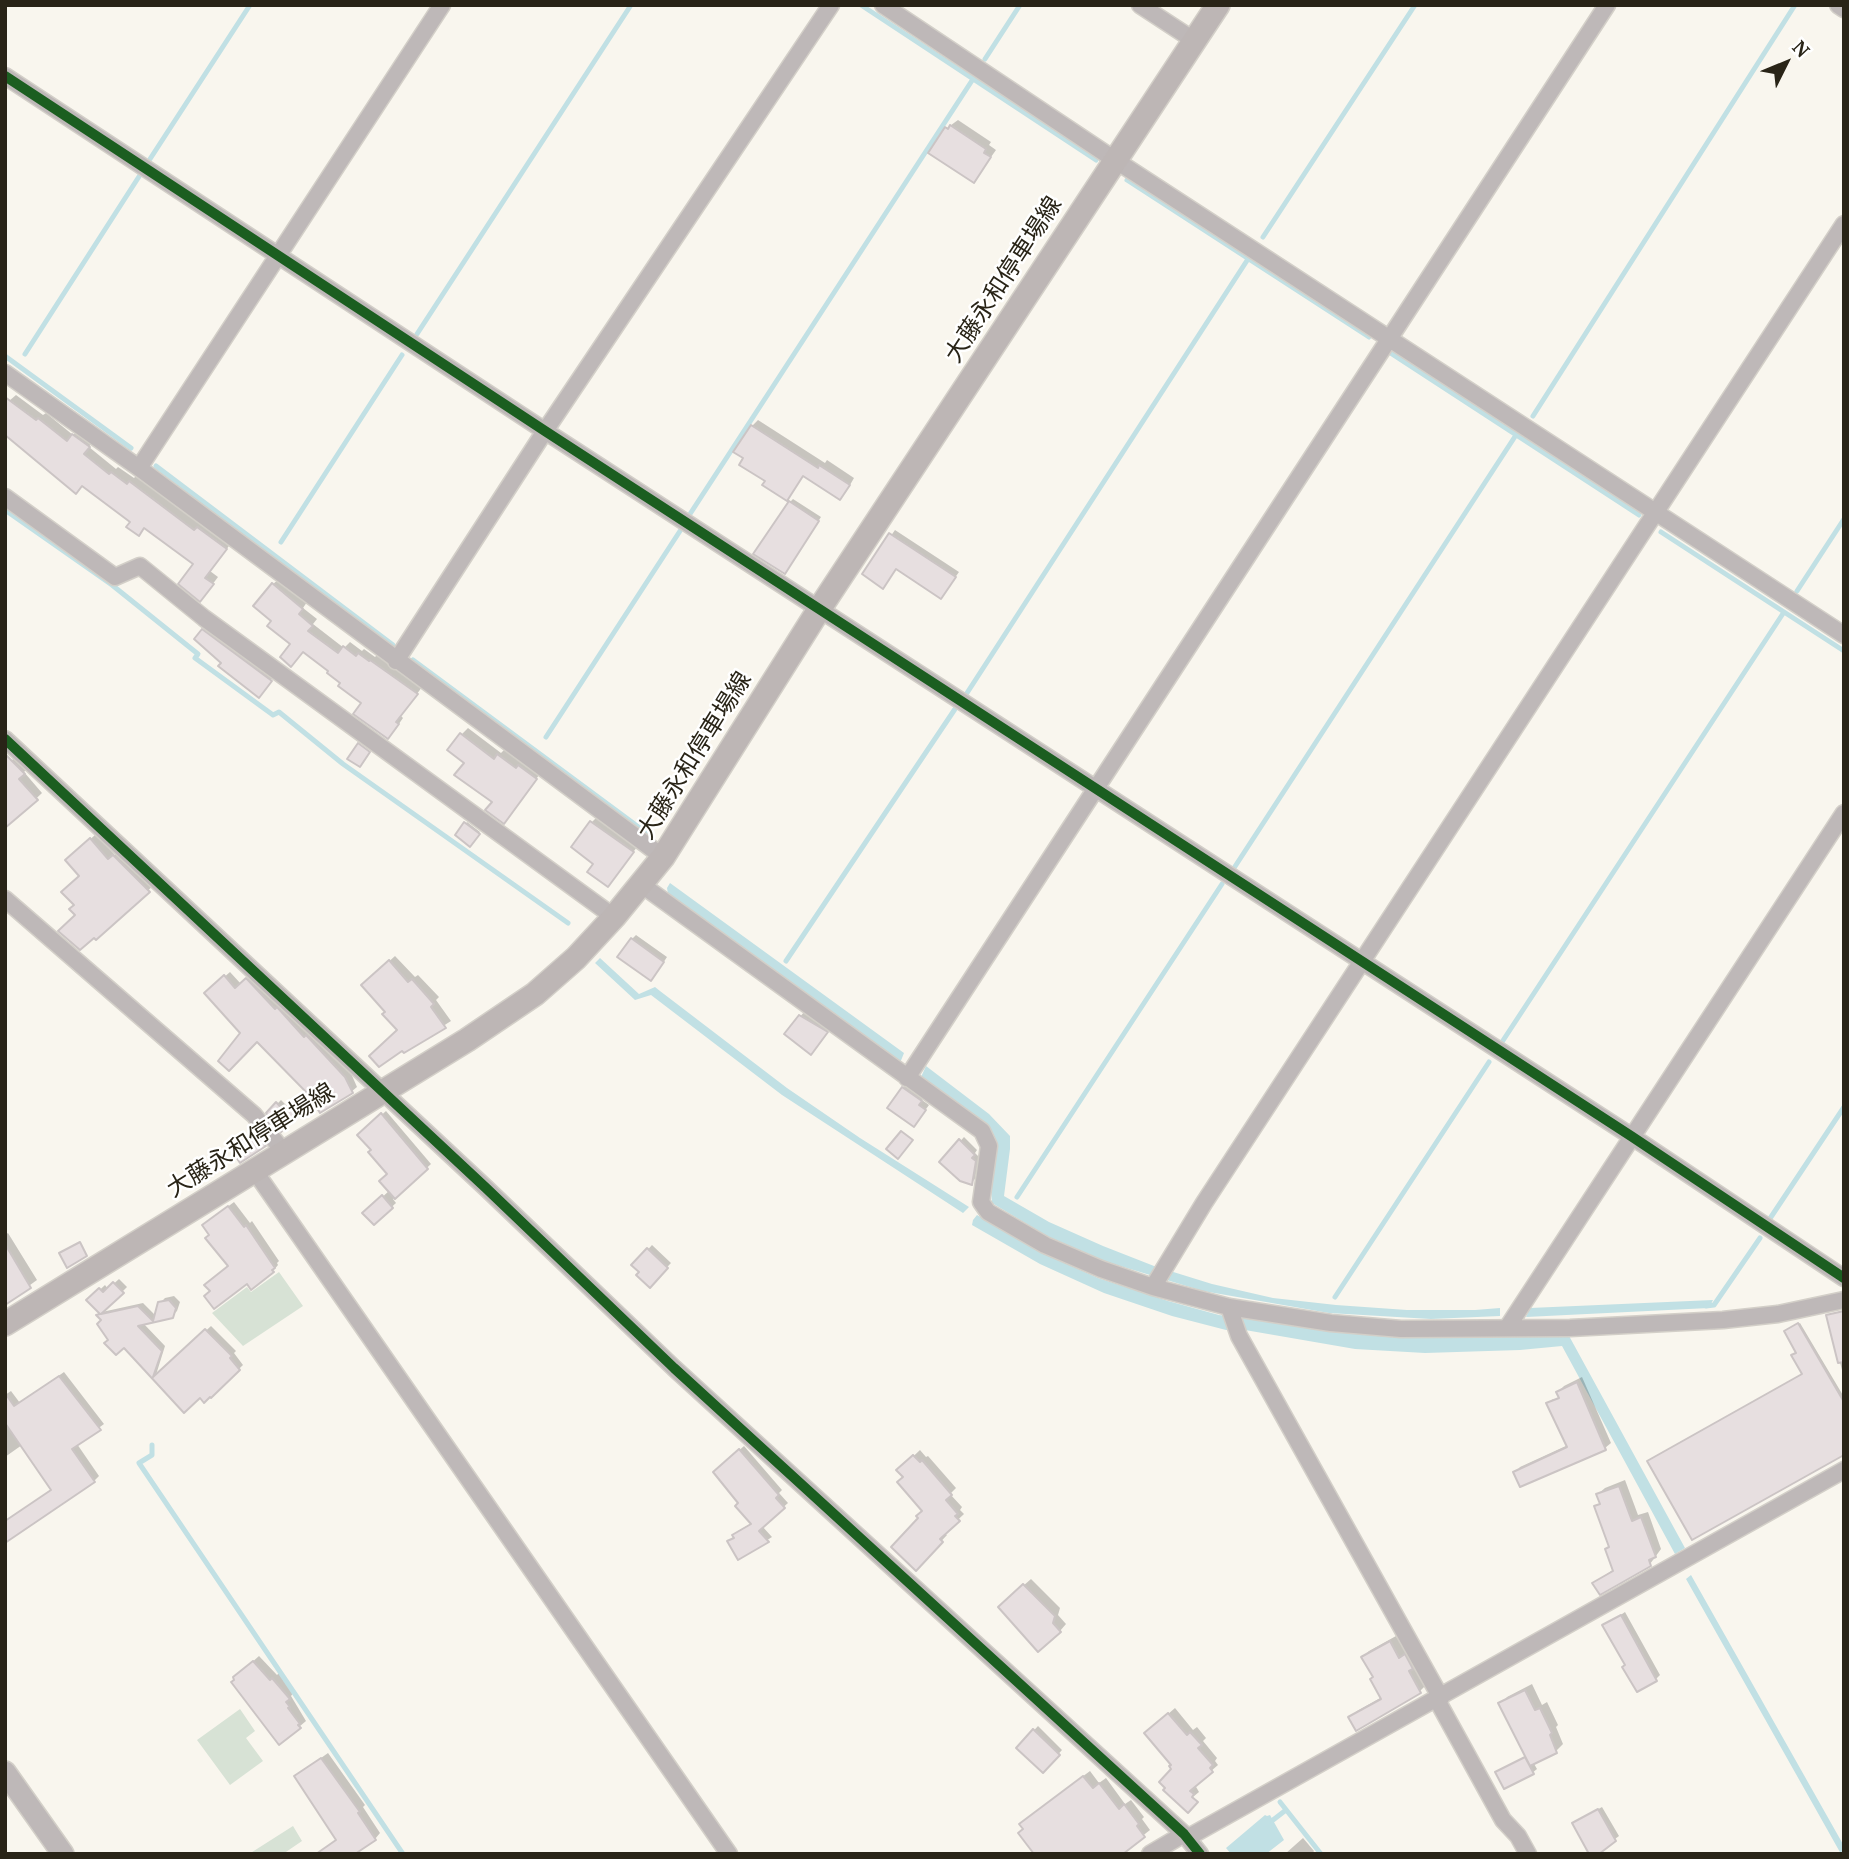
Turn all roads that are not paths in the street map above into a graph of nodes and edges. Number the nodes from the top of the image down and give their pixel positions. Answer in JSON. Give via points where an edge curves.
{"nodes":[{"id":1,"x":442,"y":5,"type":"edge"},
{"id":2,"x":831,"y":5,"type":"edge"},
{"id":3,"x":883,"y":5,"type":"edge"},
{"id":4,"x":1140,"y":5,"type":"edge"},
{"id":5,"x":1218,"y":5,"type":"edge"},
{"id":6,"x":1607,"y":5,"type":"edge"},
{"id":7,"x":1838,"y":5,"type":"edge"},
{"id":8,"x":1844,"y":9,"type":"edge"},
{"id":9,"x":1195,"y":41,"type":"junction"},
{"id":10,"x":5,"y":76,"type":"edge"},
{"id":11,"x":1115,"y":160,"type":"junction"},
{"id":12,"x":1844,"y":224,"type":"edge"},
{"id":13,"x":278,"y":254,"type":"junction"},
{"id":14,"x":1388,"y":338,"type":"junction"},
{"id":15,"x":5,"y":373,"type":"edge"},
{"id":16,"x":545,"y":431,"type":"junction"},
{"id":17,"x":139,"y":468,"type":"junction"},
{"id":18,"x":5,"y":497,"type":"edge"},
{"id":19,"x":1655,"y":512,"type":"junction"},
{"id":20,"x":820,"y":608,"type":"junction"},
{"id":21,"x":1844,"y":635,"type":"edge"},
{"id":22,"x":396,"y":661,"type":"junction"},
{"id":23,"x":5,"y":739,"type":"edge"},
{"id":24,"x":1095,"y":789,"type":"junction"},
{"id":25,"x":1844,"y":813,"type":"edge"},
{"id":26,"x":663,"y":857,"type":"junction"},
{"id":27,"x":642,"y":885,"type":"junction"},
{"id":28,"x":5,"y":899,"type":"edge"},
{"id":29,"x":614,"y":917,"type":"junction"},
{"id":30,"x":1362,"y":961,"type":"junction"},
{"id":31,"x":907,"y":1078,"type":"junction"},
{"id":32,"x":383,"y":1091,"type":"junction"},
{"id":33,"x":1631,"y":1136,"type":"junction"},
{"id":34,"x":284,"y":1152,"type":"junction"},
{"id":35,"x":254,"y":1170,"type":"junction"},
{"id":36,"x":1158,"y":1278,"type":"junction"},
{"id":37,"x":1844,"y":1278,"type":"edge"},
{"id":38,"x":1844,"y":1300,"type":"edge"},
{"id":39,"x":1229,"y":1307,"type":"junction"},
{"id":40,"x":5,"y":1324,"type":"edge"},
{"id":41,"x":1507,"y":1328,"type":"junction"},
{"id":42,"x":1844,"y":1470,"type":"edge"},
{"id":43,"x":1439,"y":1699,"type":"junction"},
{"id":44,"x":5,"y":1772,"type":"edge"},
{"id":45,"x":1186,"y":1836,"type":"junction"},
{"id":46,"x":63,"y":1854,"type":"edge"},
{"id":47,"x":729,"y":1854,"type":"edge"},
{"id":48,"x":1150,"y":1854,"type":"edge"},
{"id":49,"x":1200,"y":1854,"type":"edge"},
{"id":50,"x":1528,"y":1854,"type":"edge"}],
"edges":[{"from":1,"to":13,"type":"street"},
{"from":2,"to":16,"type":"street"},
{"from":3,"to":11,"type":"street"},
{"from":4,"to":9,"type":"street"},
{"from":5,"to":9,"type":"main road","name":"大藤永和停車場線"},
{"from":6,"to":14,"type":"street"},
{"from":7,"to":8,"type":"street"},
{"from":9,"to":11,"type":"main road","name":"大藤永和停車場線"},
{"from":10,"to":13,"type":"street"},
{"from":11,"to":14,"type":"street"},
{"from":11,"to":20,"type":"main road","name":"大藤永和停車場線"},
{"from":12,"to":19,"type":"street"},
{"from":13,"to":16,"type":"street"},
{"from":13,"to":17,"type":"street"},
{"from":14,"to":19,"type":"street"},
{"from":14,"to":24,"type":"street"},
{"from":15,"to":17,"type":"street"},
{"from":16,"to":20,"type":"street"},
{"from":16,"to":22,"type":"street"},
{"from":17,"to":22,"type":"street"},
{"from":18,"to":29,"type":"street","via":[[115,577],[140,566],[204,618]]},
{"from":19,"to":21,"type":"street"},
{"from":19,"to":30,"type":"street"},
{"from":20,"to":24,"type":"street"},
{"from":20,"to":26,"type":"main road","name":"大藤永和停車場線"},
{"from":22,"to":26,"type":"street"},
{"from":23,"to":32,"type":"street"},
{"from":24,"to":30,"type":"street"},
{"from":24,"to":31,"type":"street"},
{"from":25,"to":33,"type":"street"},
{"from":26,"to":27,"type":"main road","name":"大藤永和停車場線"},
{"from":27,"to":29,"type":"main road","name":"大藤永和停車場線"},
{"from":27,"to":31,"type":"street"},
{"from":28,"to":34,"type":"street","via":[[254,1115]]},
{"from":29,"to":32,"type":"main road","name":"大藤永和停車場線","via":[[534,994]]},
{"from":30,"to":33,"type":"street"},
{"from":30,"to":36,"type":"street"},
{"from":31,"to":36,"type":"street","via":[[986,1136],[989,1146],[981,1202],[988,1212],[1045,1245],[1101,1269]]},
{"from":32,"to":34,"type":"main road","name":"大藤永和停車場線"},
{"from":32,"to":45,"type":"street","via":[[674,1368]]},
{"from":33,"to":37,"type":"street"},
{"from":33,"to":41,"type":"street"},
{"from":34,"to":35,"type":"main road","name":"大藤永和停車場線"},
{"from":35,"to":40,"type":"main road","name":"大藤永和停車場線"},
{"from":35,"to":47,"type":"street"},
{"from":36,"to":39,"type":"street"},
{"from":38,"to":41,"type":"street","via":[[1723,1320]]},
{"from":39,"to":41,"type":"street","via":[[1401,1329]]},
{"from":39,"to":43,"type":"street","via":[[1238,1336]]},
{"from":42,"to":43,"type":"street"},
{"from":43,"to":45,"type":"street"},
{"from":43,"to":50,"type":"street","via":[[1503,1819]]},
{"from":44,"to":46,"type":"street"},
{"from":45,"to":48,"type":"street"},
{"from":45,"to":49,"type":"street"}]}
